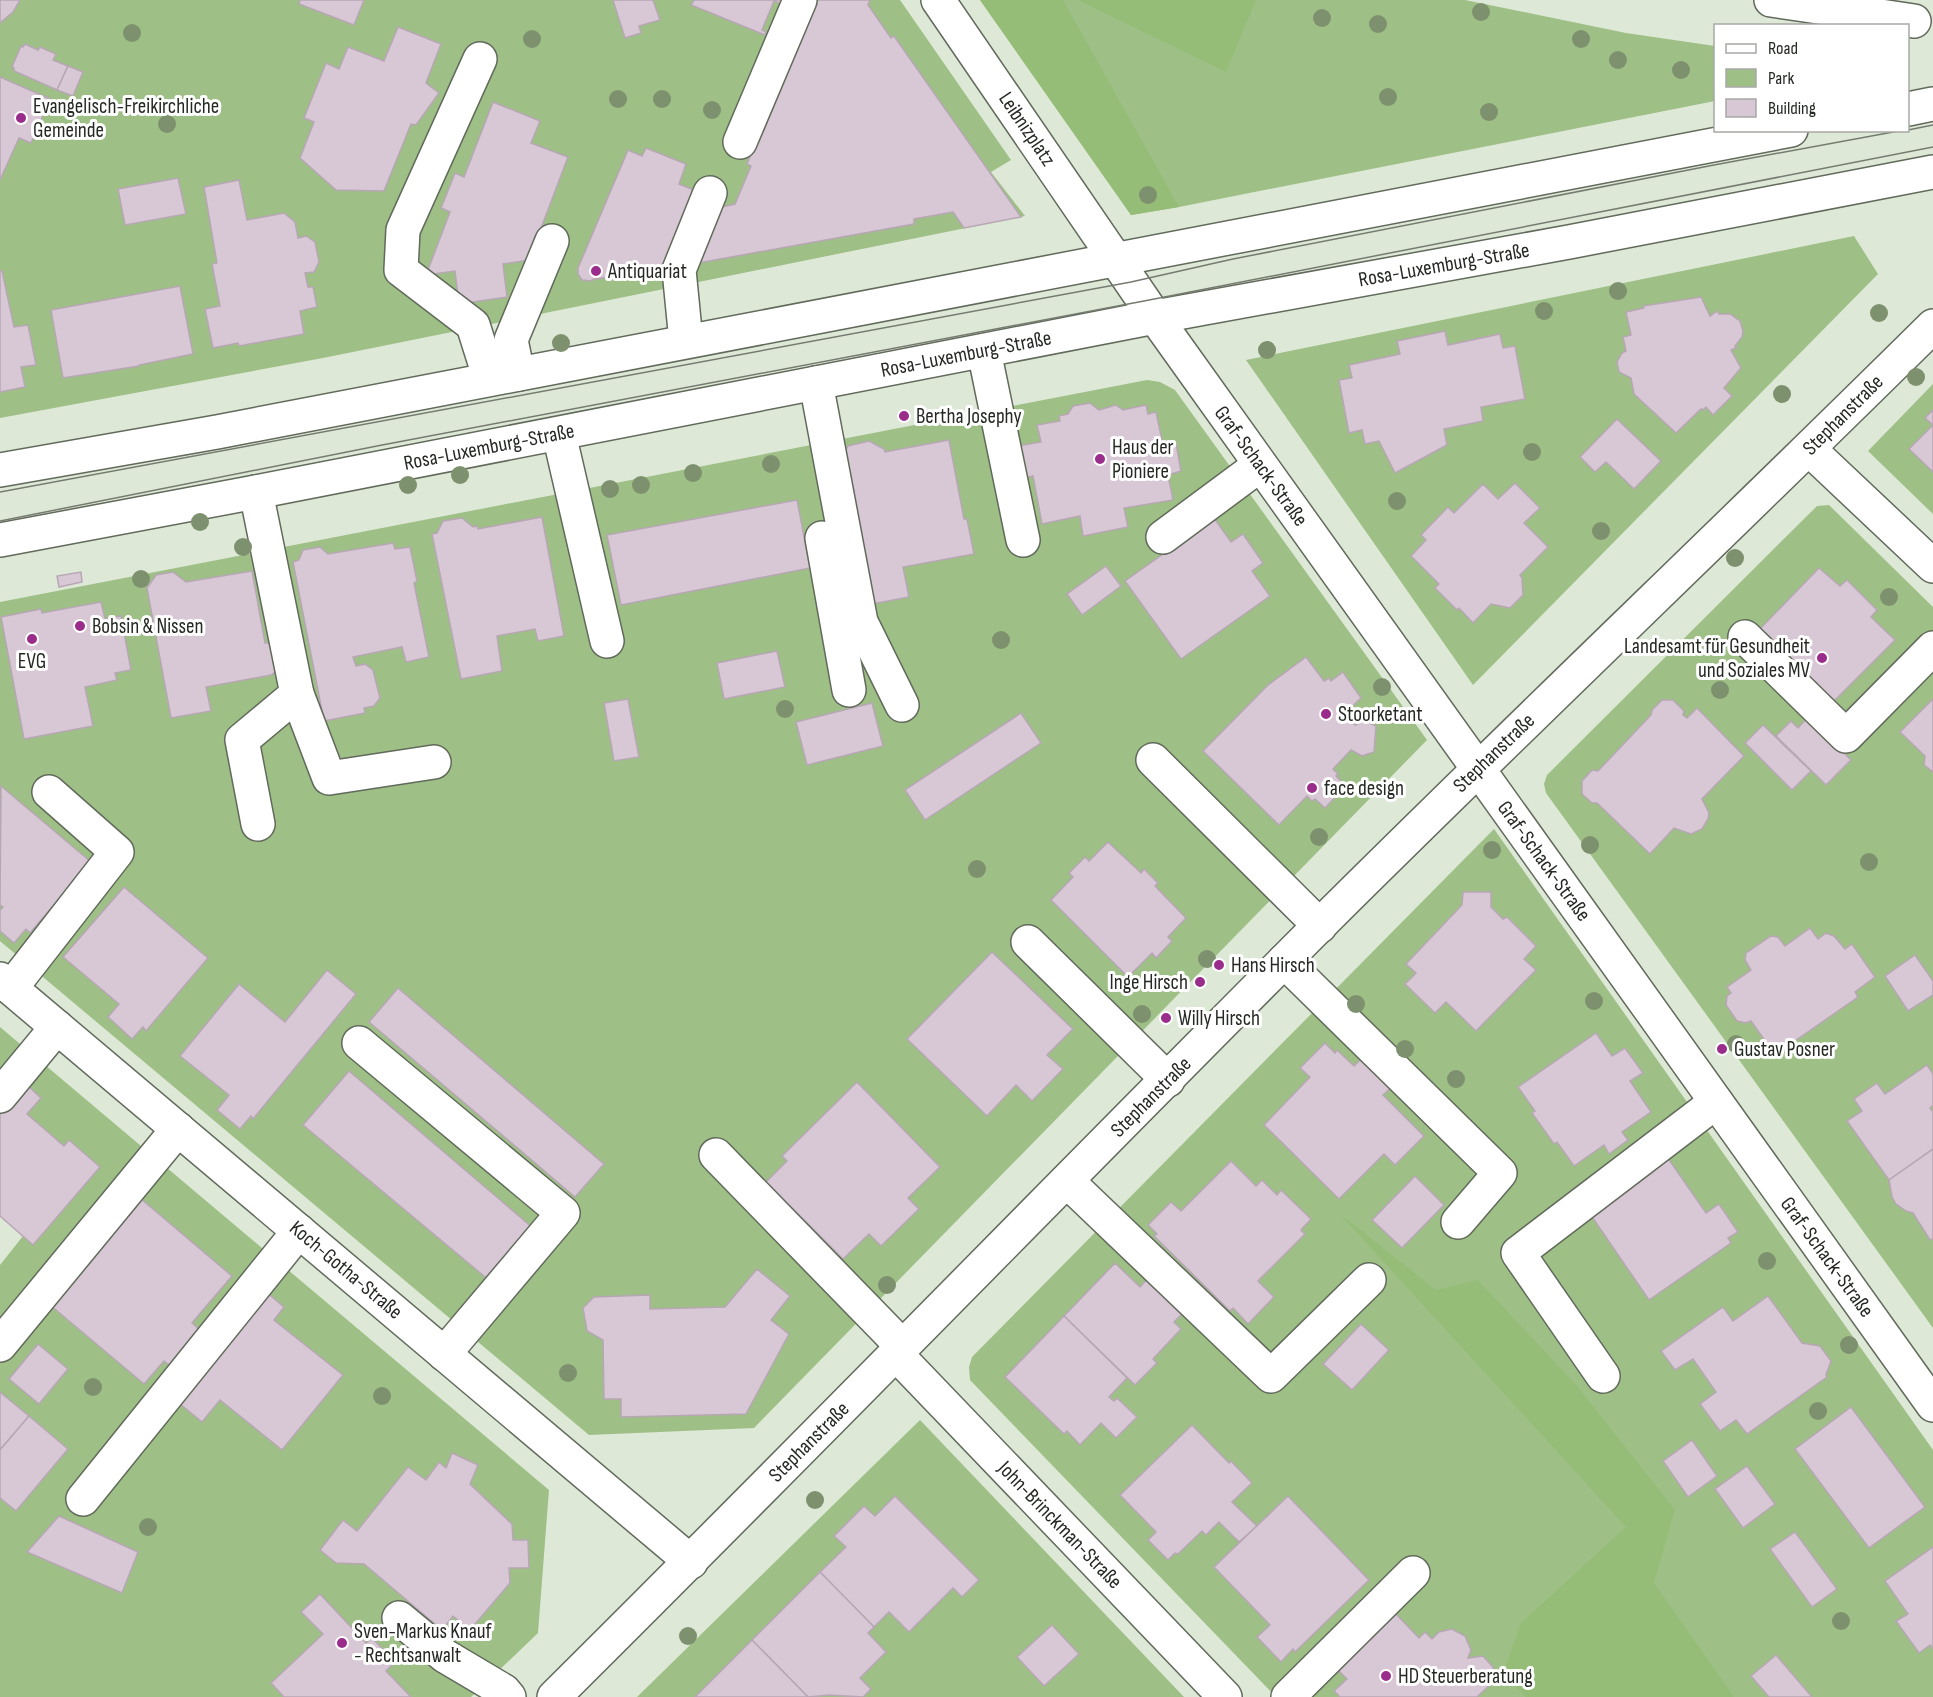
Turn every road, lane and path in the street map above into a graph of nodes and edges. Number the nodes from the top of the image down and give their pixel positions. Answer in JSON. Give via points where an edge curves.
{"nodes":[{"id":1,"x":800,"y":0,"type":"edge"},
{"id":2,"x":938,"y":0,"type":"edge"},
{"id":3,"x":1771,"y":0,"type":"edge"},
{"id":4,"x":1914,"y":21,"type":"dead end"},
{"id":5,"x":480,"y":59,"type":"dead end"},
{"id":6,"x":1933,"y":104,"type":"edge"},
{"id":7,"x":1909,"y":109,"type":"edge"},
{"id":8,"x":1781,"y":132,"type":"edge"},
{"id":9,"x":740,"y":142,"type":"dead end"},
{"id":10,"x":1933,"y":172,"type":"edge"},
{"id":11,"x":710,"y":193,"type":"dead end"},
{"id":12,"x":552,"y":241,"type":"dead end"},
{"id":13,"x":1115,"y":259,"type":"junction"},
{"id":14,"x":1155,"y":317,"type":"junction"},
{"id":15,"x":1933,"y":326,"type":"edge"},
{"id":16,"x":686,"y":341,"type":"junction"},
{"id":17,"x":984,"y":351,"type":"junction"},
{"id":18,"x":504,"y":377,"type":"junction"},
{"id":19,"x":806,"y":385,"type":"junction"},
{"id":20,"x":559,"y":434,"type":"junction"},
{"id":21,"x":1809,"y":449,"type":"junction"},
{"id":22,"x":1260,"y":465,"type":"junction"},
{"id":23,"x":0,"y":470,"type":"edge"},
{"id":24,"x":256,"y":492,"type":"junction"},
{"id":25,"x":1163,"y":537,"type":"dead end"},
{"id":26,"x":0,"y":540,"type":"edge"},
{"id":27,"x":1023,"y":540,"type":"dead end"},
{"id":28,"x":1933,"y":566,"type":"edge"},
{"id":29,"x":1745,"y":637,"type":"dead end"},
{"id":30,"x":607,"y":641,"type":"dead end"},
{"id":31,"x":1933,"y":648,"type":"edge"},
{"id":32,"x":849,"y":690,"type":"dead end"},
{"id":33,"x":297,"y":694,"type":"junction"},
{"id":34,"x":902,"y":705,"type":"dead end"},
{"id":35,"x":1153,"y":760,"type":"dead end"},
{"id":36,"x":434,"y":762,"type":"dead end"},
{"id":37,"x":1478,"y":769,"type":"junction"},
{"id":38,"x":49,"y":792,"type":"dead end"},
{"id":39,"x":258,"y":824,"type":"dead end"},
{"id":40,"x":1320,"y":926,"type":"junction"},
{"id":41,"x":1028,"y":942,"type":"dead end"},
{"id":42,"x":1284,"y":961,"type":"junction"},
{"id":43,"x":5,"y":984,"type":"edge"},
{"id":44,"x":57,"y":1027,"type":"junction"},
{"id":45,"x":359,"y":1043,"type":"dead end"},
{"id":46,"x":1168,"y":1080,"type":"junction"},
{"id":47,"x":0,"y":1096,"type":"edge"},
{"id":48,"x":1716,"y":1102,"type":"junction"},
{"id":49,"x":178,"y":1129,"type":"junction"},
{"id":50,"x":716,"y":1155,"type":"dead end"},
{"id":51,"x":1067,"y":1181,"type":"junction"},
{"id":52,"x":1458,"y":1222,"type":"dead end"},
{"id":53,"x":299,"y":1231,"type":"junction"},
{"id":54,"x":1369,"y":1280,"type":"dead end"},
{"id":55,"x":0,"y":1345,"type":"edge"},
{"id":56,"x":900,"y":1350,"type":"junction"},
{"id":57,"x":444,"y":1354,"type":"junction"},
{"id":58,"x":1603,"y":1376,"type":"dead end"},
{"id":59,"x":1933,"y":1405,"type":"edge"},
{"id":60,"x":83,"y":1499,"type":"dead end"},
{"id":61,"x":691,"y":1562,"type":"junction"},
{"id":62,"x":1413,"y":1573,"type":"dead end"},
{"id":63,"x":399,"y":1618,"type":"dead end"},
{"id":64,"x":509,"y":1697,"type":"edge"},
{"id":65,"x":554,"y":1697,"type":"edge"},
{"id":66,"x":1224,"y":1697,"type":"edge"},
{"id":67,"x":1288,"y":1697,"type":"edge"}],
"edges":[{"from":1,"to":9,"type":"street"},
{"from":2,"to":13,"type":"street","name":"Leibnizplatz"},
{"from":3,"to":4,"type":"street"},
{"from":5,"to":18,"type":"street","via":[[403,230],[401,270],[473,325]]},
{"from":6,"to":7,"type":"street"},
{"from":8,"to":13,"type":"street"},
{"from":10,"to":14,"type":"street","name":"Rosa-Luxemburg-Straße"},
{"from":11,"to":16,"type":"street","via":[[679,270]]},
{"from":12,"to":18,"type":"street","via":[[511,340]]},
{"from":13,"to":14,"type":"street","name":"Leibnizplatz"},
{"from":13,"to":16,"type":"street"},
{"from":14,"to":17,"type":"street","name":"Rosa-Luxemburg-Straße"},
{"from":14,"to":22,"type":"street","name":"Graf-Schack-Straße"},
{"from":15,"to":21,"type":"street","name":"Stephanstraße"},
{"from":16,"to":18,"type":"street"},
{"from":17,"to":19,"type":"street","name":"Rosa-Luxemburg-Straße"},
{"from":17,"to":27,"type":"street"},
{"from":18,"to":23,"type":"street"},
{"from":19,"to":20,"type":"street","name":"Rosa-Luxemburg-Straße"},
{"from":19,"to":32,"type":"street"},
{"from":19,"to":34,"type":"street","via":[[861,622]]},
{"from":20,"to":24,"type":"street","name":"Rosa-Luxemburg-Straße"},
{"from":20,"to":30,"type":"street"},
{"from":21,"to":28,"type":"street"},
{"from":21,"to":37,"type":"street","name":"Stephanstraße"},
{"from":22,"to":25,"type":"street"},
{"from":22,"to":37,"type":"street","name":"Graf-Schack-Straße"},
{"from":24,"to":26,"type":"street","name":"Rosa-Luxemburg-Straße"},
{"from":24,"to":33,"type":"street"},
{"from":29,"to":31,"type":"street","via":[[1846,736]]},
{"from":33,"to":36,"type":"street","via":[[329,778]]},
{"from":33,"to":39,"type":"street","via":[[242,740]]},
{"from":35,"to":40,"type":"street"},
{"from":37,"to":40,"type":"street","name":"Stephanstraße"},
{"from":37,"to":48,"type":"street","name":"Graf-Schack-Straße"},
{"from":38,"to":43,"type":"street","via":[[117,852]]},
{"from":40,"to":42,"type":"street","name":"Stephanstraße"},
{"from":41,"to":46,"type":"street"},
{"from":42,"to":46,"type":"street","name":"Stephanstraße"},
{"from":42,"to":52,"type":"street","via":[[1500,1173]]},
{"from":43,"to":44,"type":"street","name":"Koch-Gotha-Straße"},
{"from":44,"to":47,"type":"street"},
{"from":44,"to":49,"type":"street","name":"Koch-Gotha-Straße"},
{"from":45,"to":57,"type":"street","via":[[563,1213]]},
{"from":46,"to":51,"type":"street","name":"Stephanstraße"},
{"from":48,"to":58,"type":"street","via":[[1518,1253]]},
{"from":48,"to":59,"type":"street","name":"Graf-Schack-Straße"},
{"from":49,"to":53,"type":"street","name":"Koch-Gotha-Straße"},
{"from":49,"to":55,"type":"street"},
{"from":50,"to":56,"type":"street","name":"John-Brinckman-Straße"},
{"from":51,"to":54,"type":"street","via":[[1272,1376]]},
{"from":51,"to":56,"type":"street","name":"Stephanstraße"},
{"from":53,"to":57,"type":"street","name":"Koch-Gotha-Straße"},
{"from":53,"to":60,"type":"street"},
{"from":56,"to":61,"type":"street","name":"Stephanstraße"},
{"from":56,"to":66,"type":"street","name":"John-Brinckman-Straße"},
{"from":57,"to":61,"type":"street","name":"Koch-Gotha-Straße"},
{"from":61,"to":65,"type":"street","name":"Stephanstraße"},
{"from":62,"to":67,"type":"street"},
{"from":63,"to":64,"type":"street","via":[[445,1656]]}]}
